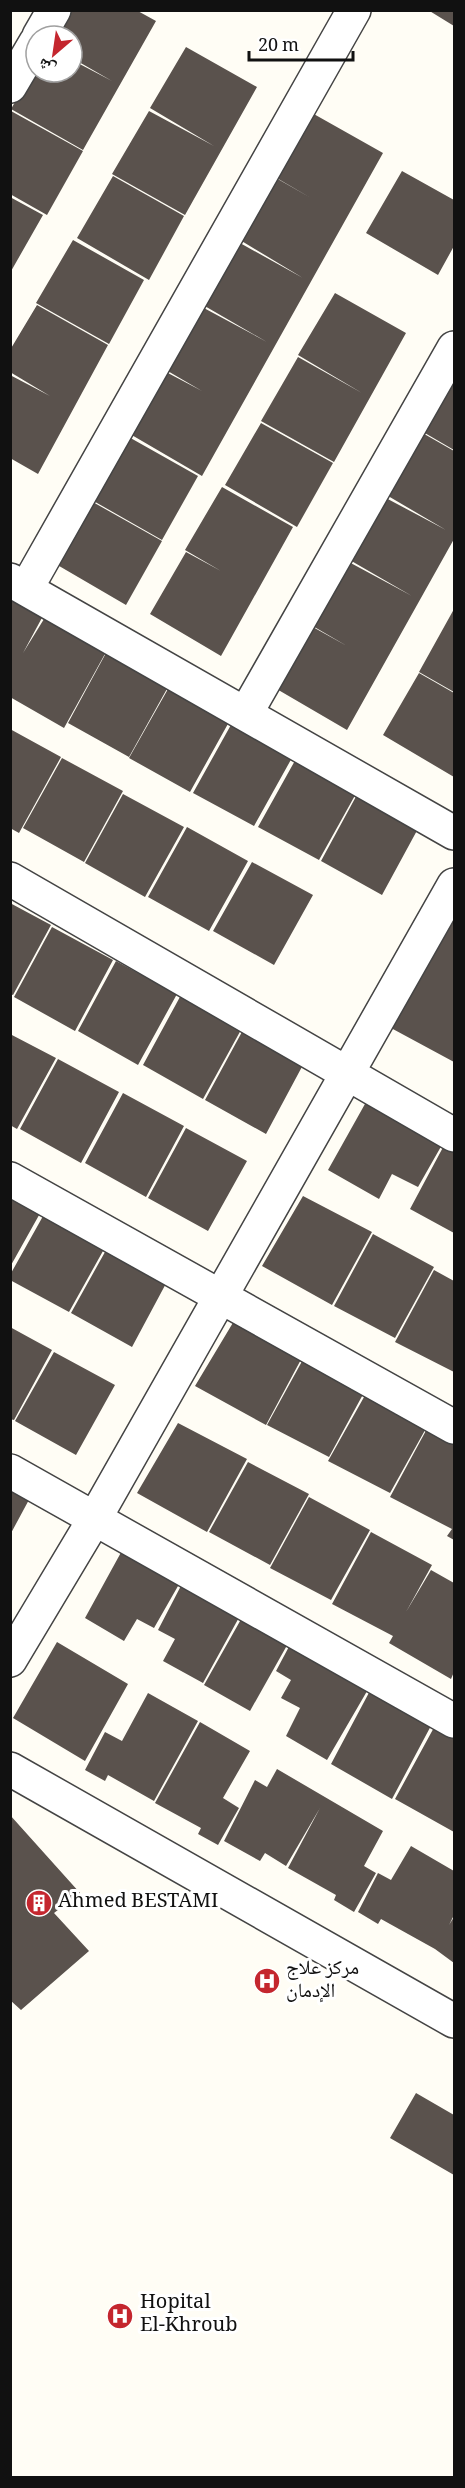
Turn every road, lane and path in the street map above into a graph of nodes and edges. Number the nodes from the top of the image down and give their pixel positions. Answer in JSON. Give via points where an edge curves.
{"nodes":[{"id":1,"x":54,"y":10,"type":"edge"},
{"id":2,"x":354,"y":10,"type":"edge"},
{"id":3,"x":46,"y":24,"type":"edge"},
{"id":4,"x":24,"y":62,"type":"edge"},
{"id":5,"x":10,"y":86,"type":"edge"},
{"id":6,"x":454,"y":348,"type":"edge"},
{"id":7,"x":18,"y":584,"type":"edge"},
{"id":8,"x":246,"y":713,"type":"junction"},
{"id":9,"x":454,"y":833,"type":"edge"},
{"id":10,"x":10,"y":879,"type":"edge"},
{"id":11,"x":454,"y":885,"type":"edge"},
{"id":12,"x":347,"y":1075,"type":"junction"},
{"id":13,"x":454,"y":1135,"type":"edge"},
{"id":14,"x":10,"y":1179,"type":"edge"},
{"id":15,"x":220,"y":1297,"type":"junction"},
{"id":16,"x":454,"y":1427,"type":"edge"},
{"id":17,"x":10,"y":1471,"type":"edge"},
{"id":18,"x":95,"y":1518,"type":"junction"},
{"id":19,"x":10,"y":1660,"type":"edge"},
{"id":20,"x":454,"y":1721,"type":"edge"},
{"id":21,"x":10,"y":1769,"type":"edge"},
{"id":22,"x":454,"y":2020,"type":"edge"}],
"edges":[{"from":1,"to":3,"type":"street"},
{"from":2,"to":7,"type":"street"},
{"from":4,"to":5,"type":"street"},
{"from":6,"to":8,"type":"street"},
{"from":7,"to":8,"type":"street"},
{"from":8,"to":9,"type":"street"},
{"from":10,"to":12,"type":"street"},
{"from":11,"to":12,"type":"street"},
{"from":12,"to":13,"type":"street"},
{"from":12,"to":15,"type":"street"},
{"from":14,"to":15,"type":"street"},
{"from":15,"to":16,"type":"street"},
{"from":15,"to":18,"type":"street"},
{"from":17,"to":18,"type":"street"},
{"from":18,"to":19,"type":"street"},
{"from":18,"to":20,"type":"street"},
{"from":21,"to":22,"type":"street"}]}
